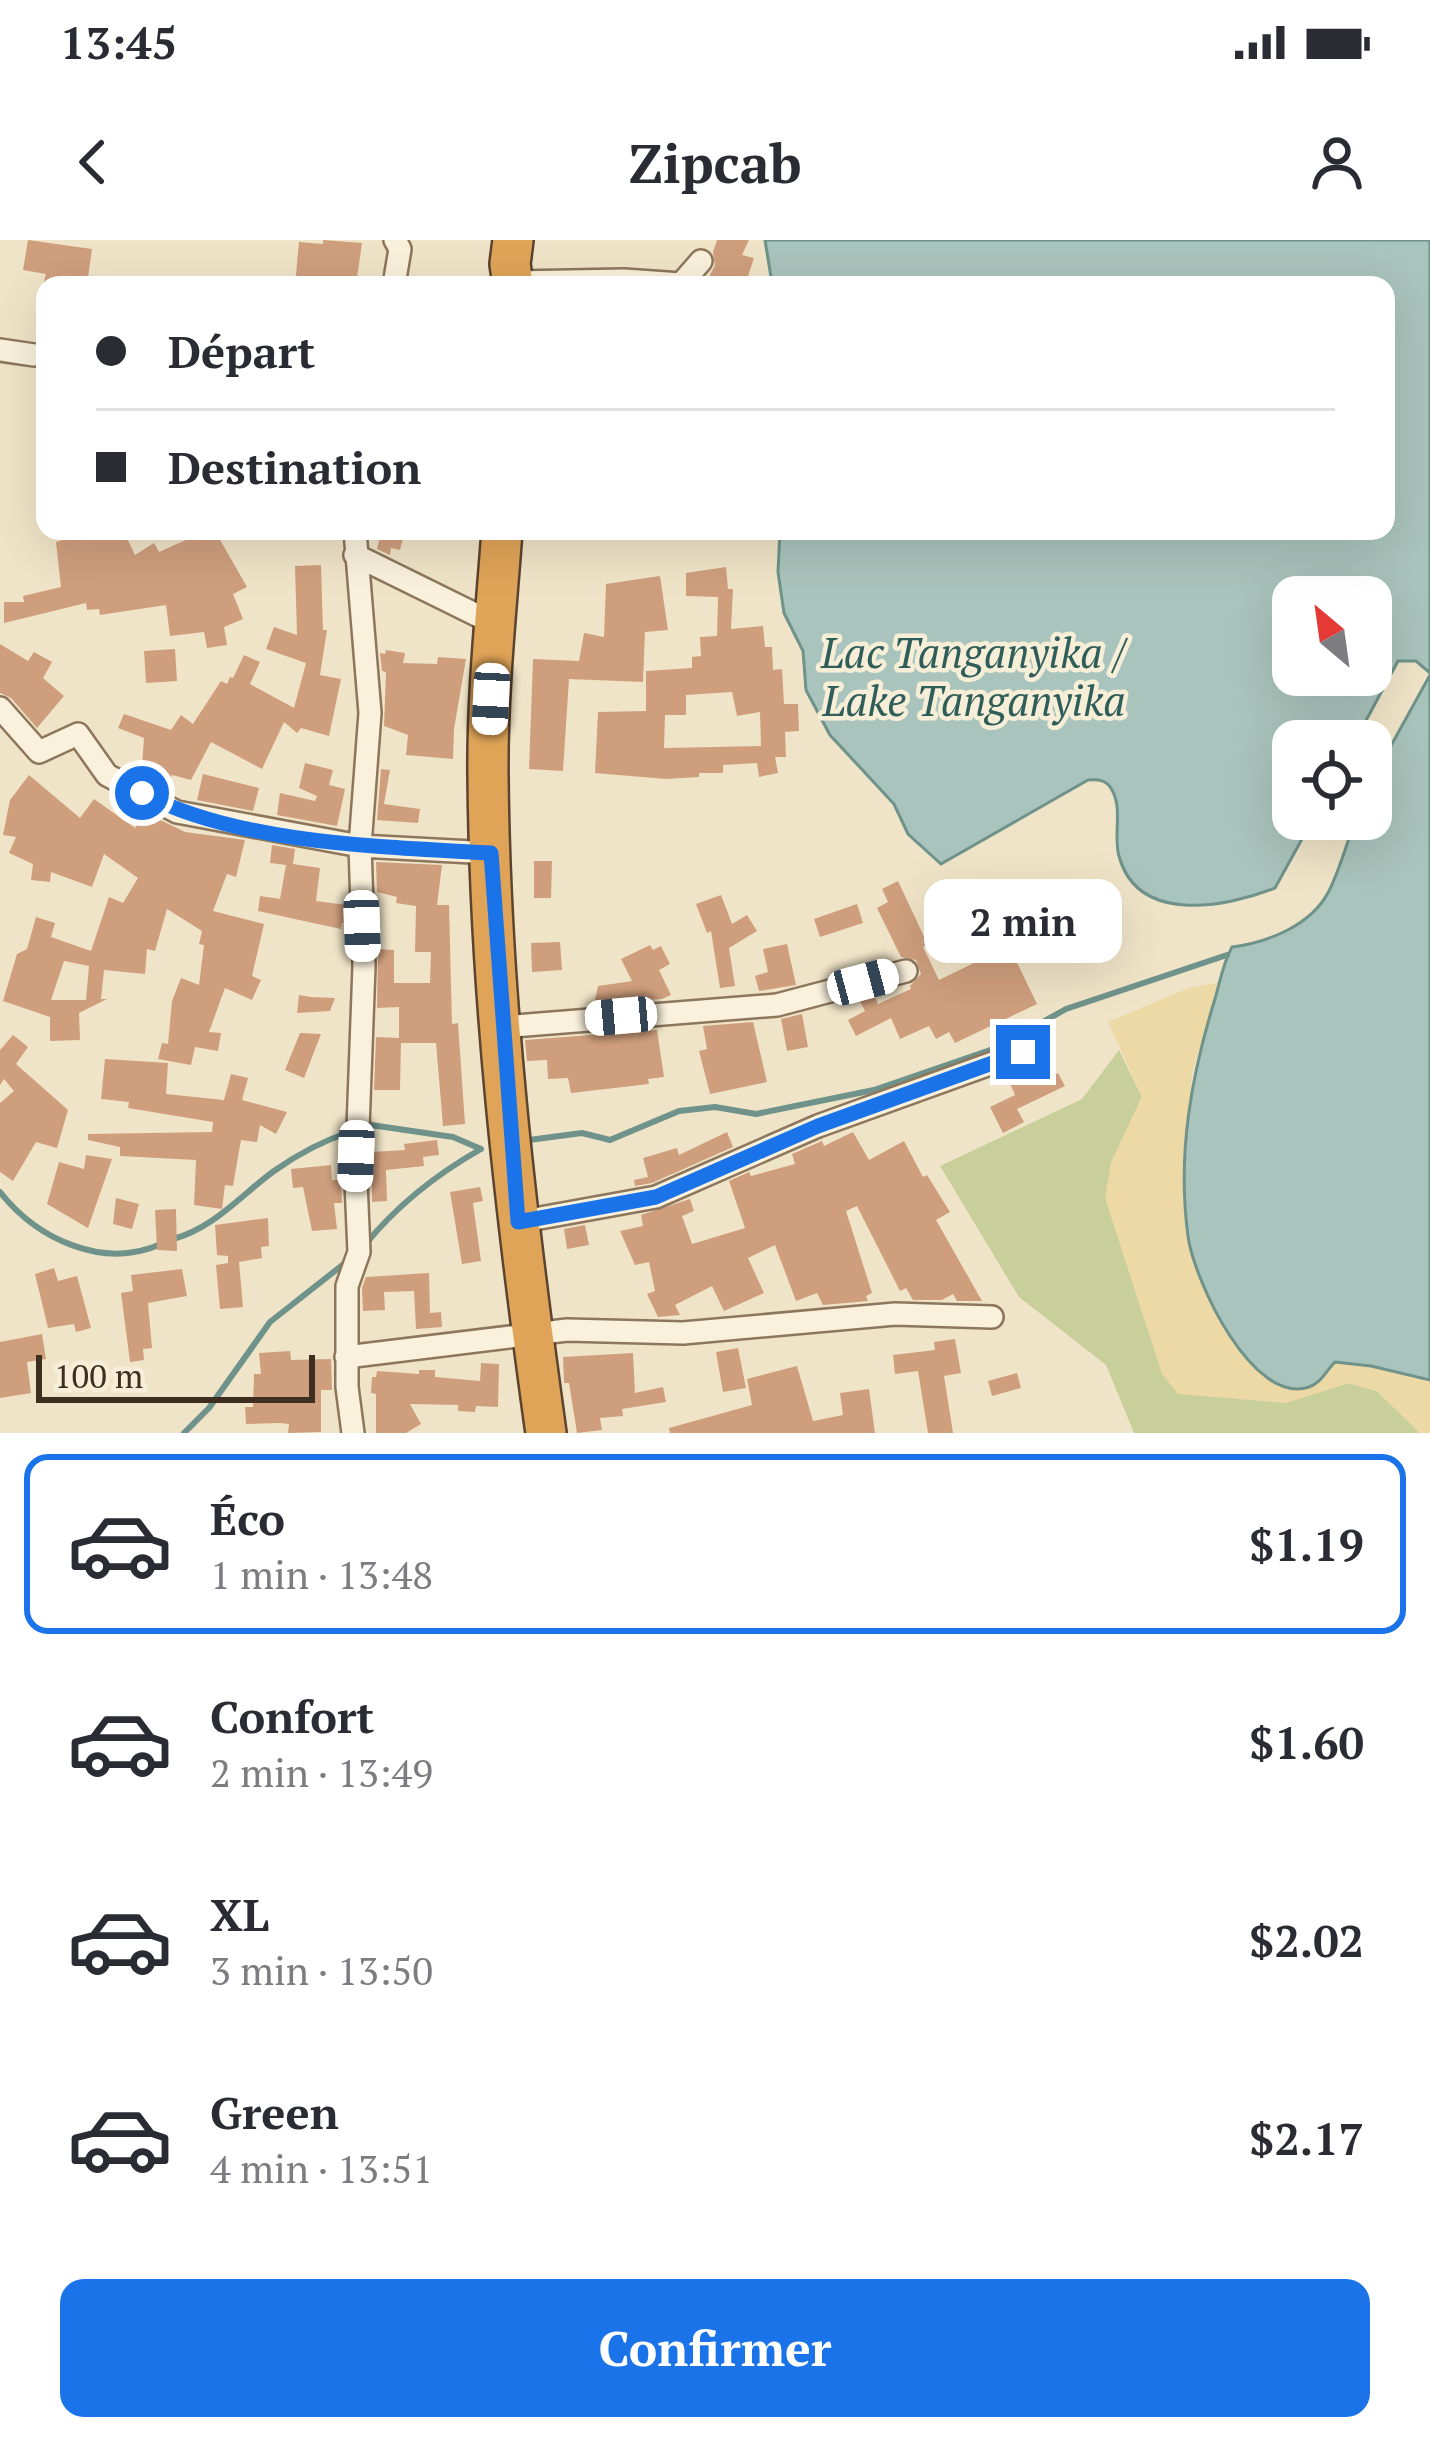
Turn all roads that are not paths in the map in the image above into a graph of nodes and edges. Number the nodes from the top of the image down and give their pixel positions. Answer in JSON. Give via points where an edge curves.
{"nodes":[{"id":1,"x":395,"y":240,"type":"edge"},
{"id":2,"x":513,"y":240,"type":"edge"},
{"id":3,"x":701,"y":261,"type":"dead end"},
{"id":4,"x":396,"y":276,"type":"edge"},
{"id":5,"x":512,"y":276,"type":"edge"},
{"id":6,"x":689,"y":276,"type":"edge"},
{"id":7,"x":0,"y":350,"type":"edge"},
{"id":8,"x":34,"y":355,"type":"dead end"},
{"id":9,"x":355,"y":540,"type":"edge"},
{"id":10,"x":501,"y":540,"type":"edge"},
{"id":11,"x":355,"y":555,"type":"junction"},
{"id":12,"x":495,"y":624,"type":"junction"},
{"id":13,"x":0,"y":708,"type":"edge"},
{"id":14,"x":360,"y":846,"type":"junction"},
{"id":15,"x":491,"y":853,"type":"junction"},
{"id":16,"x":906,"y":971,"type":"dead end"},
{"id":17,"x":502,"y":1027,"type":"junction"},
{"id":18,"x":1023,"y":1052,"type":"dead end"},
{"id":19,"x":518,"y":1222,"type":"junction"},
{"id":20,"x":992,"y":1317,"type":"dead end"},
{"id":21,"x":533,"y":1336,"type":"junction"},
{"id":22,"x":346,"y":1357,"type":"junction"},
{"id":23,"x":353,"y":1433,"type":"edge"},
{"id":24,"x":546,"y":1433,"type":"edge"}],
"edges":[{"from":1,"to":4,"type":"street"},
{"from":2,"to":5,"type":"highway"},
{"from":3,"to":6,"type":"street"},
{"from":7,"to":8,"type":"street"},
{"from":9,"to":11,"type":"street"},
{"from":10,"to":12,"type":"highway"},
{"from":11,"to":12,"type":"street"},
{"from":11,"to":14,"type":"street","via":[[370,712]]},
{"from":12,"to":15,"type":"highway"},
{"from":13,"to":14,"type":"street","via":[[39,752],[78,734],[107,775],[177,812]]},
{"from":14,"to":15,"type":"street"},
{"from":14,"to":22,"type":"street","via":[[359,1252],[347,1286]]},
{"from":15,"to":17,"type":"highway"},
{"from":16,"to":17,"type":"street","via":[[777,1005]]},
{"from":17,"to":19,"type":"highway"},
{"from":18,"to":19,"type":"street","via":[[818,1126],[656,1197]]},
{"from":19,"to":21,"type":"highway"},
{"from":20,"to":21,"type":"street","via":[[895,1314],[701,1332]]},
{"from":21,"to":22,"type":"street"},
{"from":21,"to":24,"type":"highway"},
{"from":22,"to":23,"type":"street"}]}
